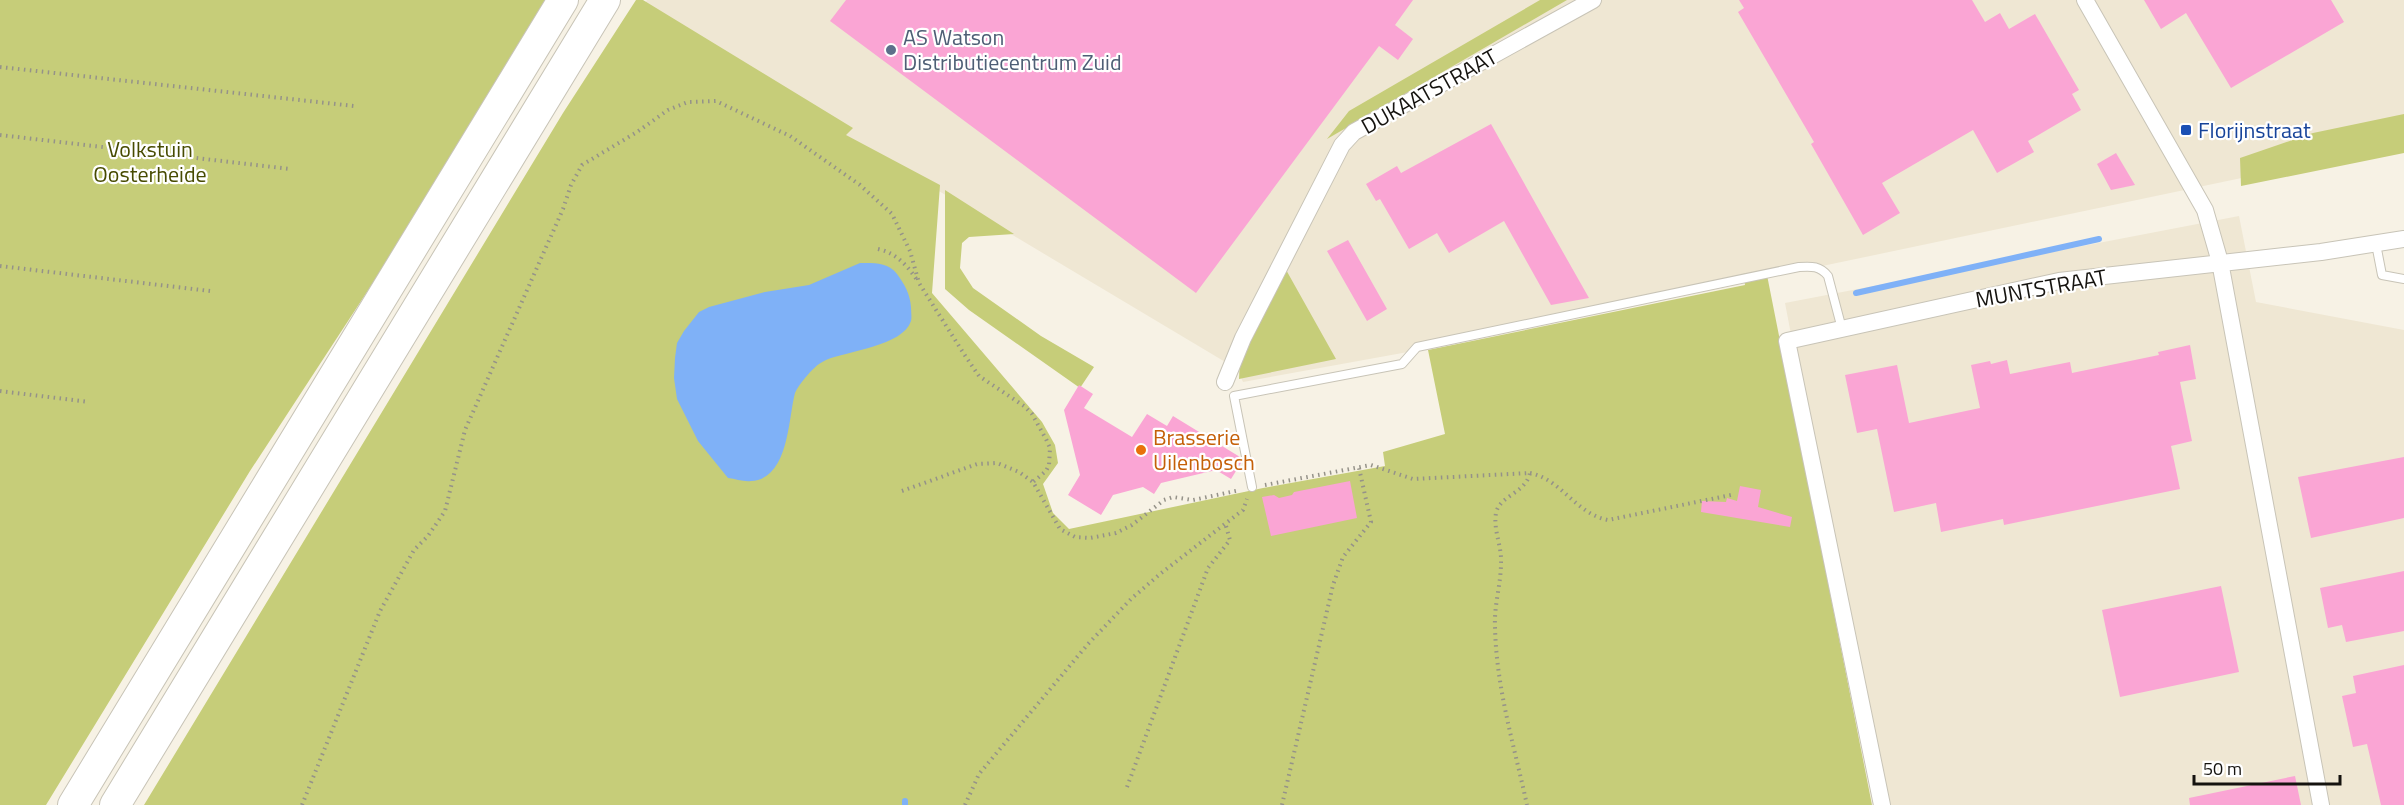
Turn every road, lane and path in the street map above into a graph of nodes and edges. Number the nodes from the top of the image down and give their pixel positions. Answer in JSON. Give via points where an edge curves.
{"nodes":[{"id":1,"x":563,"y":0,"type":"edge"},
{"id":2,"x":605,"y":0,"type":"edge"},
{"id":3,"x":1593,"y":0,"type":"edge"},
{"id":4,"x":2085,"y":0,"type":"edge"},
{"id":5,"x":0,"y":67,"type":"edge"},
{"id":6,"x":354,"y":106,"type":"dead end"},
{"id":7,"x":0,"y":135,"type":"edge"},
{"id":8,"x":290,"y":169,"type":"dead end"},
{"id":9,"x":2404,"y":239,"type":"edge"},
{"id":10,"x":2376,"y":244,"type":"junction"},
{"id":11,"x":878,"y":249,"type":"dead end"},
{"id":12,"x":2220,"y":262,"type":"junction"},
{"id":13,"x":0,"y":266,"type":"edge"},
{"id":14,"x":2404,"y":279,"type":"edge"},
{"id":15,"x":919,"y":283,"type":"junction"},
{"id":16,"x":210,"y":291,"type":"dead end"},
{"id":17,"x":1842,"y":329,"type":"junction"},
{"id":18,"x":1225,"y":382,"type":"dead end"},
{"id":19,"x":0,"y":391,"type":"edge"},
{"id":20,"x":89,"y":402,"type":"dead end"},
{"id":21,"x":1359,"y":468,"type":"junction"},
{"id":22,"x":1530,"y":473,"type":"junction"},
{"id":23,"x":1033,"y":482,"type":"junction"},
{"id":24,"x":1252,"y":487,"type":"junction"},
{"id":25,"x":902,"y":491,"type":"dead end"},
{"id":26,"x":1731,"y":495,"type":"dead end"},
{"id":27,"x":1226,"y":526,"type":"junction"},
{"id":28,"x":1127,"y":787,"type":"dead end"},
{"id":29,"x":73,"y":805,"type":"edge"},
{"id":30,"x":115,"y":805,"type":"edge"},
{"id":31,"x":302,"y":805,"type":"edge"},
{"id":32,"x":965,"y":805,"type":"edge"},
{"id":33,"x":1281,"y":805,"type":"edge"},
{"id":34,"x":1527,"y":805,"type":"edge"},
{"id":35,"x":1882,"y":805,"type":"edge"},
{"id":36,"x":2321,"y":805,"type":"edge"}],
"edges":[{"from":1,"to":29,"type":"highway"},
{"from":2,"to":30,"type":"highway"},
{"from":3,"to":18,"type":"street","name":"DUKAATSTRAAT","via":[[1354,132],[1341,145],[1243,338]]},
{"from":4,"to":12,"type":"street","via":[[2205,210]]},
{"from":5,"to":6,"type":"path"},
{"from":7,"to":8,"type":"path"},
{"from":9,"to":10,"type":"street"},
{"from":10,"to":12,"type":"street"},
{"from":10,"to":14,"type":"lane","via":[[2382,275]]},
{"from":11,"to":15,"type":"path","via":[[898,258]]},
{"from":12,"to":17,"type":"street","name":"MUNTSTRAAT","via":[[2059,281]]},
{"from":12,"to":36,"type":"street"},
{"from":13,"to":16,"type":"path"},
{"from":15,"to":23,"type":"path","via":[[979,376],[1032,414],[1046,439],[1050,457],[1046,471]]},
{"from":15,"to":31,"type":"path","via":[[902,232],[881,202],[790,136],[716,101],[688,102],[668,110],[582,165],[465,430],[445,511],[414,550],[380,611]]},
{"from":17,"to":24,"type":"lane","via":[[1828,276],[1814,266],[1799,267],[1417,347],[1402,364],[1234,396]]},
{"from":17,"to":35,"type":"street","name":"MUNTSTRAAT","via":[[1787,341]]},
{"from":19,"to":20,"type":"path"},
{"from":21,"to":22,"type":"path","via":[[1371,465],[1413,479]]},
{"from":21,"to":24,"type":"path"},
{"from":21,"to":33,"type":"path","via":[[1371,522],[1343,556],[1333,585]]},
{"from":22,"to":26,"type":"path","via":[[1547,479],[1572,501],[1608,520]]},
{"from":22,"to":34,"type":"path","via":[[1527,483],[1500,504],[1496,512],[1501,566],[1496,654]]},
{"from":23,"to":24,"type":"path","via":[[1060,530],[1090,538],[1116,533],[1173,497],[1193,500]]},
{"from":23,"to":25,"type":"path","via":[[1007,466],[985,463]]},
{"from":24,"to":27,"type":"path","via":[[1243,510]]},
{"from":27,"to":28,"type":"path","via":[[1230,540],[1208,568]]},
{"from":27,"to":32,"type":"path","via":[[1153,580],[1088,644],[979,774]]}]}
